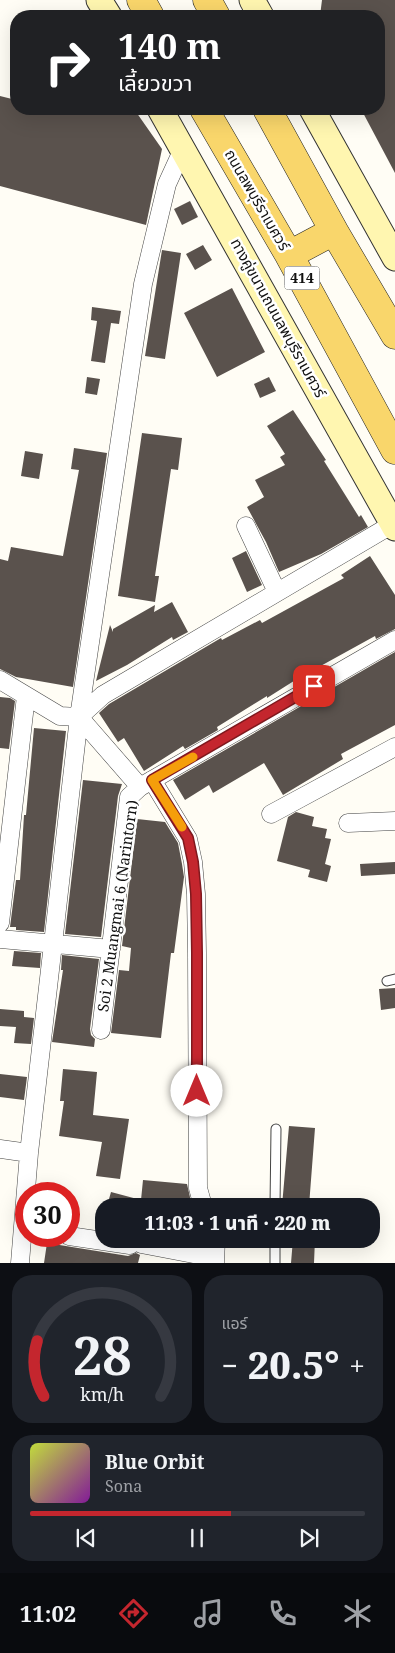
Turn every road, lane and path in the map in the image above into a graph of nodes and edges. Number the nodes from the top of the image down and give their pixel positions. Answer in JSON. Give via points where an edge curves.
{"nodes":[{"id":1,"x":163,"y":115,"type":"edge"},
{"id":2,"x":208,"y":115,"type":"edge"},
{"id":3,"x":270,"y":115,"type":"edge"},
{"id":4,"x":315,"y":115,"type":"edge"},
{"id":5,"x":183,"y":149,"type":"junction"},
{"id":6,"x":334,"y":231,"type":"junction"},
{"id":7,"x":393,"y":251,"type":"edge"},
{"id":8,"x":290,"y":255,"type":"junction"},
{"id":9,"x":395,"y":335,"type":"edge"},
{"id":10,"x":395,"y":450,"type":"edge"},
{"id":11,"x":246,"y":526,"type":"dead end"},
{"id":12,"x":394,"y":526,"type":"edge"},
{"id":13,"x":277,"y":592,"type":"junction"},
{"id":14,"x":395,"y":640,"type":"edge"},
{"id":15,"x":0,"y":680,"type":"edge"},
{"id":16,"x":26,"y":696,"type":"junction"},
{"id":17,"x":79,"y":717,"type":"junction"},
{"id":18,"x":395,"y":747,"type":"edge"},
{"id":19,"x":146,"y":783,"type":"junction"},
{"id":20,"x":271,"y":814,"type":"dead end"},
{"id":21,"x":395,"y":821,"type":"edge"},
{"id":22,"x":348,"y":823,"type":"dead end"},
{"id":23,"x":0,"y":923,"type":"edge"},
{"id":24,"x":0,"y":939,"type":"edge"},
{"id":25,"x":52,"y":944,"type":"junction"},
{"id":26,"x":111,"y":949,"type":"junction"},
{"id":27,"x":101,"y":1030,"type":"dead end"},
{"id":28,"x":276,"y":1129,"type":"dead end"},
{"id":29,"x":0,"y":1149,"type":"edge"},
{"id":30,"x":29,"y":1153,"type":"junction"},
{"id":31,"x":27,"y":1182,"type":"edge"},
{"id":32,"x":201,"y":1198,"type":"edge"},
{"id":33,"x":276,"y":1198,"type":"edge"},
{"id":34,"x":80,"y":1237,"type":"edge"},
{"id":35,"x":22,"y":1247,"type":"edge"},
{"id":36,"x":275,"y":1248,"type":"edge"},
{"id":37,"x":215,"y":1260,"type":"edge"},
{"id":38,"x":20,"y":1263,"type":"edge"},
{"id":39,"x":275,"y":1263,"type":"edge"}],
"edges":[{"from":1,"to":5,"type":"main road","name":"ทางคู่ขนานถนนลพบุรีราเมศวร์","number":"414"},
{"from":2,"to":8,"type":"main road","name":"ถนนลพบุรีราเมศวร์","number":"414"},
{"from":3,"to":6,"type":"main road"},
{"from":4,"to":7,"type":"main road"},
{"from":5,"to":12,"type":"main road","name":"ทางคู่ขนานถนนลพบุรีราเมศวร์","number":"414"},
{"from":5,"to":17,"type":"street","via":[[167,184],[143,284]]},
{"from":6,"to":8,"type":"main road"},
{"from":6,"to":9,"type":"main road"},
{"from":8,"to":10,"type":"main road","name":"ถนนลพบุรีราเมศวร์","number":"414"},
{"from":11,"to":13,"type":"street"},
{"from":12,"to":13,"type":"street"},
{"from":13,"to":17,"type":"street","via":[[103,695]]},
{"from":14,"to":19,"type":"street","name":"Soi 2 Muangmai 6 (Narintorn)"},
{"from":15,"to":16,"type":"street"},
{"from":16,"to":17,"type":"street","via":[[60,716]]},
{"from":16,"to":23,"type":"street"},
{"from":17,"to":19,"type":"street","name":"Soi 2 Muangmai 6 (Narintorn)"},
{"from":17,"to":25,"type":"street"},
{"from":18,"to":20,"type":"street"},
{"from":19,"to":26,"type":"street","name":"Soi 2 Muangmai 6 (Narintorn)","via":[[129,797]]},
{"from":19,"to":32,"type":"street","via":[[188,838],[193,862],[197,953],[198,1188]]},
{"from":21,"to":22,"type":"street"},
{"from":24,"to":25,"type":"street"},
{"from":25,"to":26,"type":"street"},
{"from":25,"to":30,"type":"street"},
{"from":26,"to":27,"type":"street","name":"Soi 2 Muangmai 6 (Narintorn)"},
{"from":28,"to":33,"type":"lane"},
{"from":29,"to":30,"type":"street"},
{"from":30,"to":31,"type":"street"},
{"from":34,"to":37,"type":"street"},
{"from":35,"to":38,"type":"street"},
{"from":36,"to":39,"type":"lane"}]}
